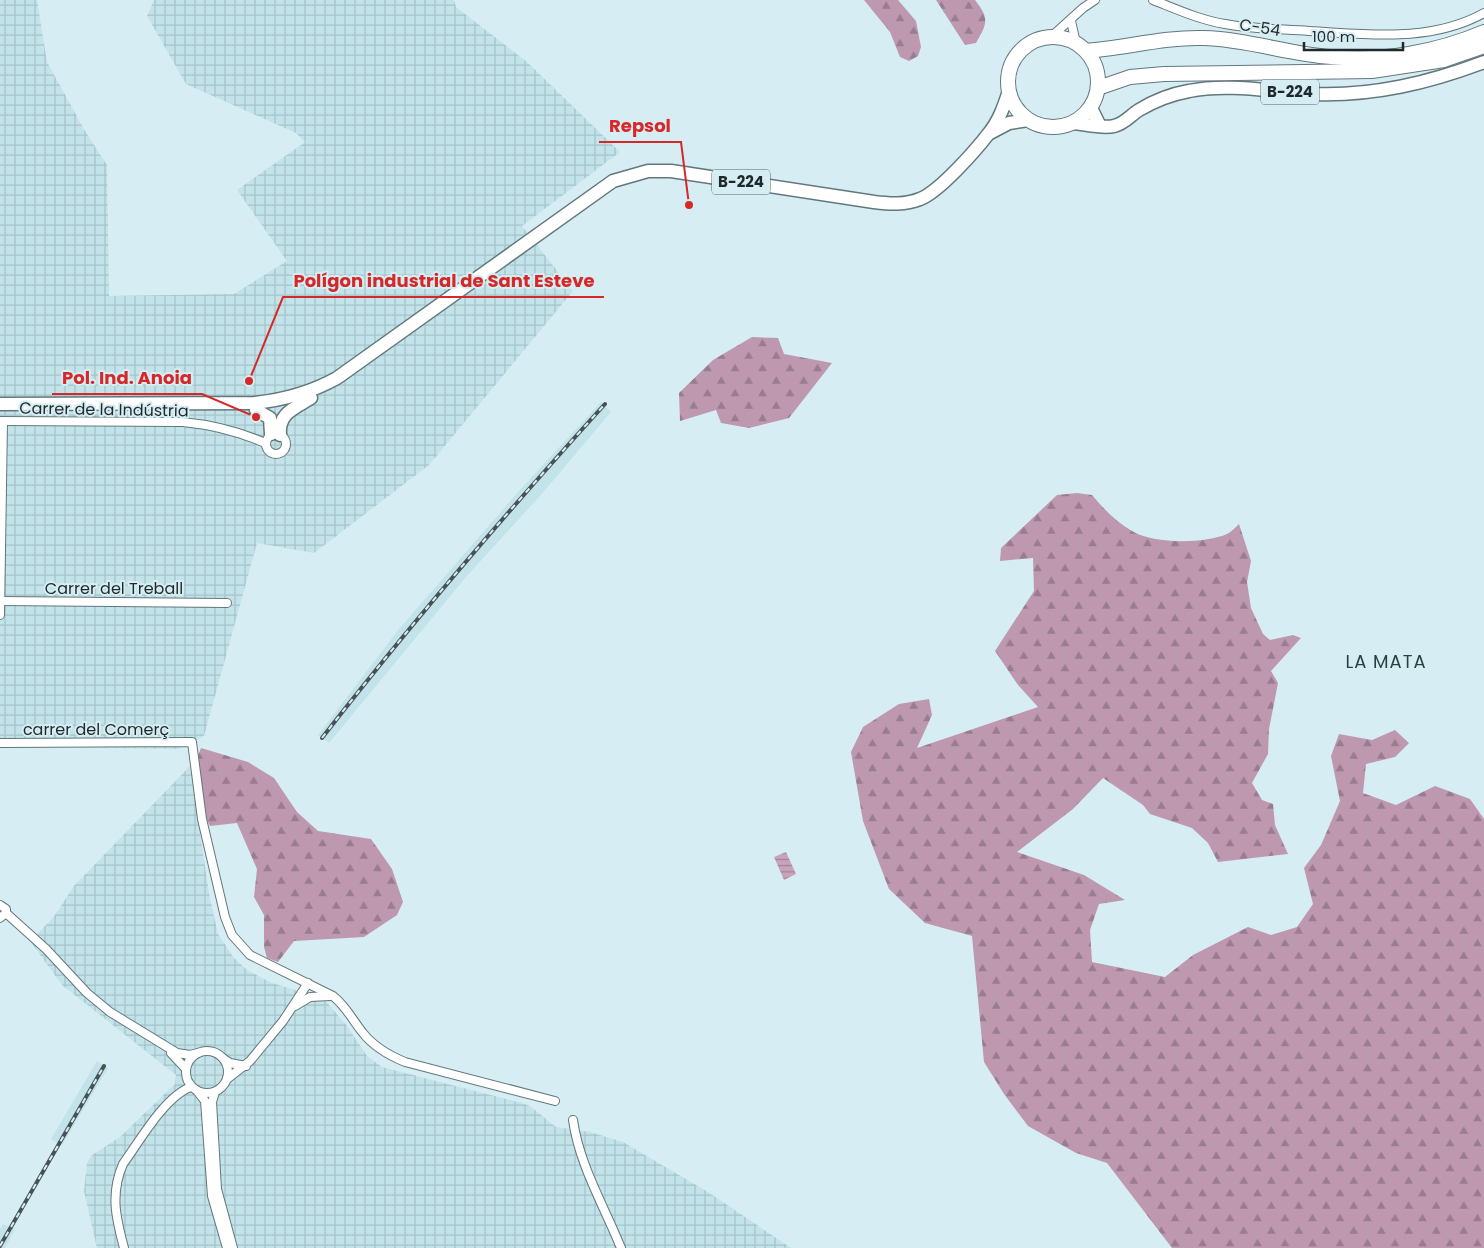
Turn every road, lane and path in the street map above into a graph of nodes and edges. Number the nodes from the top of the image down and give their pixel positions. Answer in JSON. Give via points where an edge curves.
{"nodes":[{"id":1,"x":1095,"y":0,"type":"edge"},
{"id":2,"x":1153,"y":0,"type":"edge"},
{"id":3,"x":1484,"y":13,"type":"edge"},
{"id":4,"x":1072,"y":21,"type":"junction"},
{"id":5,"x":1484,"y":32,"type":"edge"},
{"id":6,"x":1052,"y":37,"type":"junction"},
{"id":7,"x":1484,"y":46,"type":"edge"},
{"id":8,"x":1081,"y":47,"type":"junction"},
{"id":9,"x":1484,"y":62,"type":"edge"},
{"id":10,"x":1098,"y":88,"type":"junction"},
{"id":11,"x":1008,"y":91,"type":"junction"},
{"id":12,"x":1091,"y":108,"type":"junction"},
{"id":13,"x":1028,"y":120,"type":"junction"},
{"id":14,"x":1073,"y":123,"type":"junction"},
{"id":15,"x":1100,"y":126,"type":"junction"},
{"id":16,"x":990,"y":133,"type":"junction"},
{"id":17,"x":443,"y":303,"type":"junction"},
{"id":18,"x":311,"y":398,"type":"junction"},
{"id":19,"x":0,"y":404,"type":"edge"},
{"id":20,"x":107,"y":404,"type":"junction"},
{"id":21,"x":256,"y":410,"type":"junction"},
{"id":22,"x":1,"y":421,"type":"edge"},
{"id":23,"x":272,"y":437,"type":"junction"},
{"id":24,"x":0,"y":601,"type":"edge"},
{"id":25,"x":227,"y":603,"type":"dead end"},
{"id":26,"x":0,"y":615,"type":"edge"},
{"id":27,"x":0,"y":743,"type":"edge"},
{"id":28,"x":0,"y":905,"type":"edge"},
{"id":29,"x":4,"y":916,"type":"edge"},
{"id":30,"x":293,"y":976,"type":"junction"},
{"id":31,"x":309,"y":984,"type":"junction"},
{"id":32,"x":300,"y":994,"type":"junction"},
{"id":33,"x":333,"y":996,"type":"junction"},
{"id":34,"x":310,"y":997,"type":"junction"},
{"id":35,"x":295,"y":1006,"type":"junction"},
{"id":36,"x":198,"y":1053,"type":"junction"},
{"id":37,"x":221,"y":1056,"type":"junction"},
{"id":38,"x":246,"y":1066,"type":"junction"},
{"id":39,"x":186,"y":1069,"type":"junction"},
{"id":40,"x":227,"y":1079,"type":"junction"},
{"id":41,"x":191,"y":1087,"type":"junction"},
{"id":42,"x":198,"y":1092,"type":"junction"},
{"id":43,"x":216,"y":1092,"type":"junction"},
{"id":44,"x":555,"y":1102,"type":"dead end"},
{"id":45,"x":573,"y":1120,"type":"dead end"},
{"id":46,"x":124,"y":1248,"type":"edge"},
{"id":47,"x":227,"y":1248,"type":"edge"},
{"id":48,"x":232,"y":1248,"type":"edge"},
{"id":49,"x":621,"y":1248,"type":"edge"}],
"edges":[{"from":1,"to":4,"type":"street","via":[[1082,8]]},
{"from":2,"to":3,"type":"street","via":[[1226,24],[1374,34],[1415,34],[1439,30]]},
{"from":4,"to":6,"type":"street"},
{"from":4,"to":8,"type":"street"},
{"from":5,"to":8,"type":"highway","name":"C-54","number":"C-54","via":[[1392,57],[1331,58],[1241,41],[1204,38],[1168,38]]},
{"from":6,"to":8,"type":"highway","via":[[1064,38]]},
{"from":6,"to":11,"type":"highway","via":[[1039,39],[1017,54],[1008,78]]},
{"from":7,"to":10,"type":"highway","via":[[1444,60],[1372,72],[1164,74],[1130,77]]},
{"from":8,"to":10,"type":"highway","via":[[1096,68]]},
{"from":9,"to":15,"type":"main road","number":"B-224","via":[[1416,84],[1377,92],[1314,94],[1222,88],[1188,91],[1157,101],[1116,126]]},
{"from":10,"to":12,"type":"highway"},
{"from":11,"to":13,"type":"highway","via":[[1019,112]]},
{"from":11,"to":16,"type":"main road"},
{"from":12,"to":14,"type":"highway","number":"B-224"},
{"from":12,"to":15,"type":"main road"},
{"from":13,"to":14,"type":"highway","number":"B-224","via":[[1050,128]]},
{"from":13,"to":16,"type":"main road"},
{"from":14,"to":15,"type":"main road","number":"B-224"},
{"from":16,"to":17,"type":"main road","number":"B-224","via":[[931,193],[911,202],[887,204],[671,171],[635,173],[599,189]]},
{"from":17,"to":18,"type":"main road","number":"B-224","via":[[360,371]]},
{"from":17,"to":20,"type":"main road","number":"B-224","via":[[337,378],[292,397],[254,403]]},
{"from":18,"to":21,"type":"main road","number":"B-224","via":[[282,407]]},
{"from":18,"to":23,"type":"main road","via":[[286,413]]},
{"from":19,"to":20,"type":"main road","number":"B-224"},
{"from":20,"to":21,"type":"main road","number":"B-224","via":[[215,411]]},
{"from":21,"to":23,"type":"main road","via":[[270,418]]},
{"from":22,"to":23,"type":"street","name":"Carrer de la Indústria","via":[[183,422]]},
{"from":22,"to":24,"type":"street"},
{"from":24,"to":25,"type":"street","name":"Carrer del Treball"},
{"from":24,"to":26,"type":"street"},
{"from":27,"to":30,"type":"street","name":"carrer del Comerç","via":[[192,742],[202,819],[232,935],[250,955]]},
{"from":28,"to":29,"type":"street","via":[[6,908]]},
{"from":29,"to":36,"type":"street","via":[[46,949],[87,993],[110,1012],[177,1053]]},
{"from":29,"to":39,"type":"street","via":[[43,951],[83,996],[108,1016],[175,1056]]},
{"from":30,"to":31,"type":"street"},
{"from":30,"to":32,"type":"street"},
{"from":31,"to":32,"type":"street"},
{"from":31,"to":33,"type":"street"},
{"from":31,"to":34,"type":"street"},
{"from":32,"to":35,"type":"street"},
{"from":33,"to":34,"type":"street"},
{"from":33,"to":44,"type":"street","via":[[383,1052],[405,1062]]},
{"from":34,"to":35,"type":"street"},
{"from":35,"to":38,"type":"street"},
{"from":36,"to":37,"type":"street","via":[[214,1052]]},
{"from":36,"to":39,"type":"street"},
{"from":37,"to":38,"type":"street","via":[[230,1063]]},
{"from":37,"to":40,"type":"street","via":[[226,1063]]},
{"from":38,"to":40,"type":"street"},
{"from":39,"to":41,"type":"street"},
{"from":40,"to":43,"type":"street"},
{"from":41,"to":42,"type":"street"},
{"from":41,"to":46,"type":"street","via":[[179,1092],[167,1105],[119,1174],[114,1200]]},
{"from":42,"to":43,"type":"street"},
{"from":42,"to":47,"type":"street","via":[[205,1101],[212,1196]]},
{"from":43,"to":48,"type":"street","via":[[212,1102],[217,1189]]},
{"from":45,"to":49,"type":"street","via":[[579,1153]]}]}
